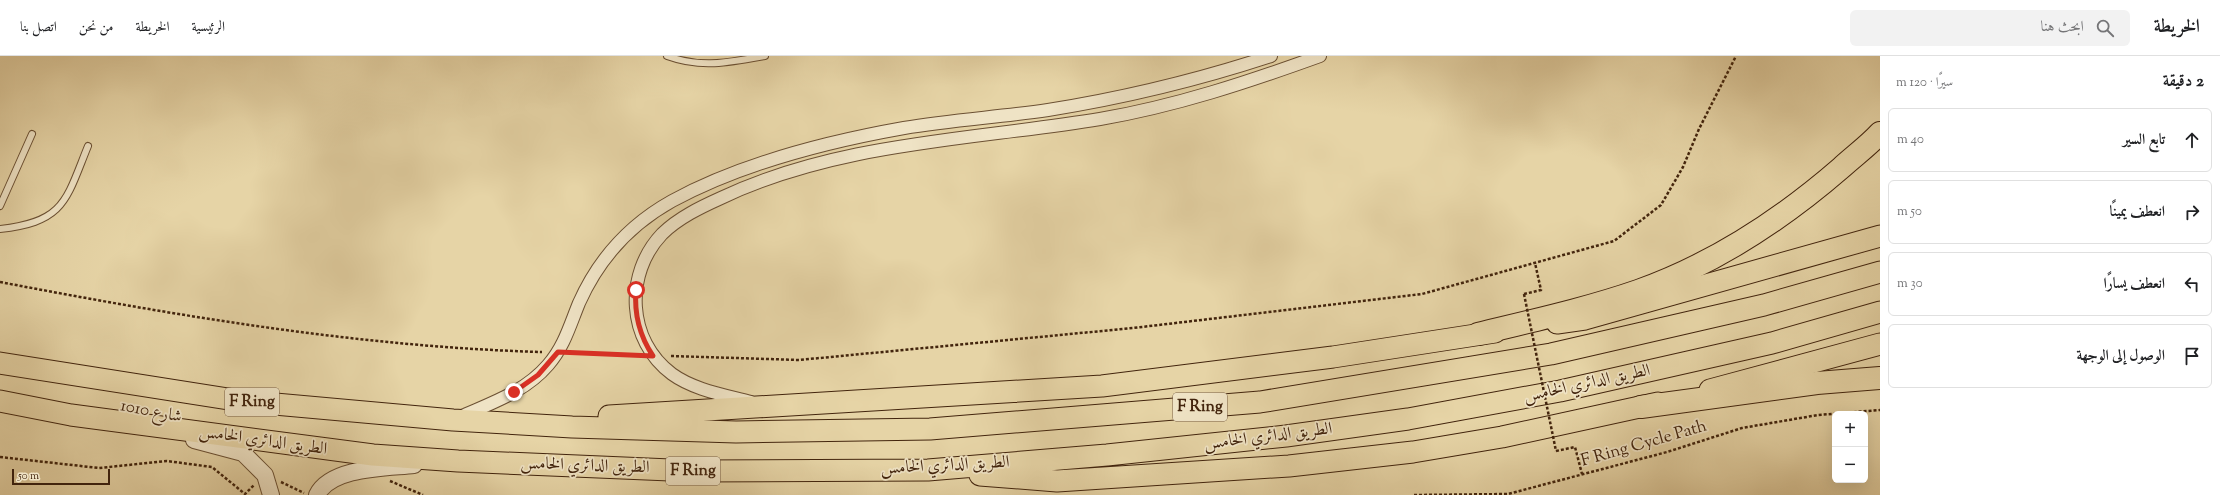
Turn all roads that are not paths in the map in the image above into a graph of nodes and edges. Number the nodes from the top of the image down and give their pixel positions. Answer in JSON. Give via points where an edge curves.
{"nodes":[{"id":1,"x":667,"y":56,"type":"edge"},
{"id":2,"x":764,"y":56,"type":"edge"},
{"id":3,"x":1271,"y":56,"type":"edge"},
{"id":4,"x":1320,"y":56,"type":"edge"},
{"id":5,"x":1880,"y":116,"type":"edge"},
{"id":6,"x":1880,"y":133,"type":"edge"},
{"id":7,"x":32,"y":134,"type":"dead end"},
{"id":8,"x":88,"y":146,"type":"dead end"},
{"id":9,"x":1828,"y":179,"type":"junction"},
{"id":10,"x":714,"y":182,"type":"junction"},
{"id":11,"x":722,"y":197,"type":"junction"},
{"id":12,"x":0,"y":206,"type":"edge"},
{"id":13,"x":0,"y":228,"type":"edge"},
{"id":14,"x":1880,"y":236,"type":"edge"},
{"id":15,"x":1880,"y":272,"type":"edge"},
{"id":16,"x":1880,"y":312,"type":"edge"},
{"id":17,"x":1478,"y":334,"type":"junction"},
{"id":18,"x":1880,"y":344,"type":"edge"},
{"id":19,"x":0,"y":362,"type":"edge"},
{"id":20,"x":1880,"y":378,"type":"edge"},
{"id":21,"x":0,"y":401,"type":"edge"},
{"id":22,"x":761,"y":405,"type":"junction"},
{"id":23,"x":1641,"y":407,"type":"junction"},
{"id":24,"x":71,"y":415,"type":"junction"},
{"id":25,"x":453,"y":420,"type":"junction"},
{"id":26,"x":506,"y":423,"type":"junction"},
{"id":27,"x":458,"y":461,"type":"junction"},
{"id":28,"x":928,"y":470,"type":"junction"},
{"id":29,"x":271,"y":495,"type":"edge"},
{"id":30,"x":317,"y":495,"type":"edge"}],
"edges":[{"from":1,"to":2,"type":"lane","via":[[695,64],[714,65]]},
{"from":3,"to":10,"type":"street","via":[[1184,82],[1050,110],[906,128],[857,137],[761,164]]},
{"from":4,"to":11,"type":"street","via":[[1225,89],[1143,110],[849,156],[798,168]]},
{"from":5,"to":9,"type":"highway"},
{"from":6,"to":9,"type":"highway"},
{"from":7,"to":12,"type":"lane"},
{"from":8,"to":13,"type":"lane","via":[[62,204],[39,222]]},
{"from":9,"to":17,"type":"highway","via":[[1770,225],[1692,269],[1638,291],[1586,307]]},
{"from":10,"to":11,"type":"street"},
{"from":10,"to":25,"type":"street","via":[[681,196],[650,214],[614,245],[588,283],[558,352],[538,375],[521,388]]},
{"from":11,"to":22,"type":"street","via":[[672,225],[654,243],[642,265],[636,290],[636,315],[642,337],[662,367],[686,382]]},
{"from":14,"to":17,"type":"highway","via":[[1585,319]]},
{"from":15,"to":26,"type":"highway","name":"الطريق الدائري الخامس","number":"F Ring","via":[[1764,305],[1551,354],[1260,402],[930,429],[736,432]]},
{"from":16,"to":28,"type":"highway","name":"الطريق الدائري الخامس","number":"F Ring","via":[[1772,343],[1560,391],[1408,419],[1286,436]]},
{"from":17,"to":22,"type":"highway","via":[[1318,359],[1102,386],[932,398]]},
{"from":18,"to":23,"type":"highway"},
{"from":19,"to":25,"type":"highway","name":"الطريق الدائري الخامس","number":"F Ring","via":[[241,401]]},
{"from":20,"to":23,"type":"highway","via":[[1817,383]]},
{"from":21,"to":24,"type":"highway","name":"الطريق الدائري الخامس","number":"F Ring"},
{"from":22,"to":26,"type":"highway"},
{"from":23,"to":28,"type":"highway","via":[[1495,438],[1413,452],[1289,466],[1057,481]]},
{"from":24,"to":27,"type":"highway","name":"الطريق الدائري الخامس","number":"F Ring","via":[[373,455]]},
{"from":24,"to":29,"type":"street","name":"شارع 1010","via":[[209,443],[243,453],[265,475]]},
{"from":25,"to":26,"type":"highway","name":"الطريق الدائري الخامس","number":"F Ring"},
{"from":27,"to":28,"type":"highway","name":"الطريق الدائري الخامس","number":"F Ring","via":[[694,471]]},
{"from":27,"to":30,"type":"street","via":[[365,470],[326,482]]}]}
